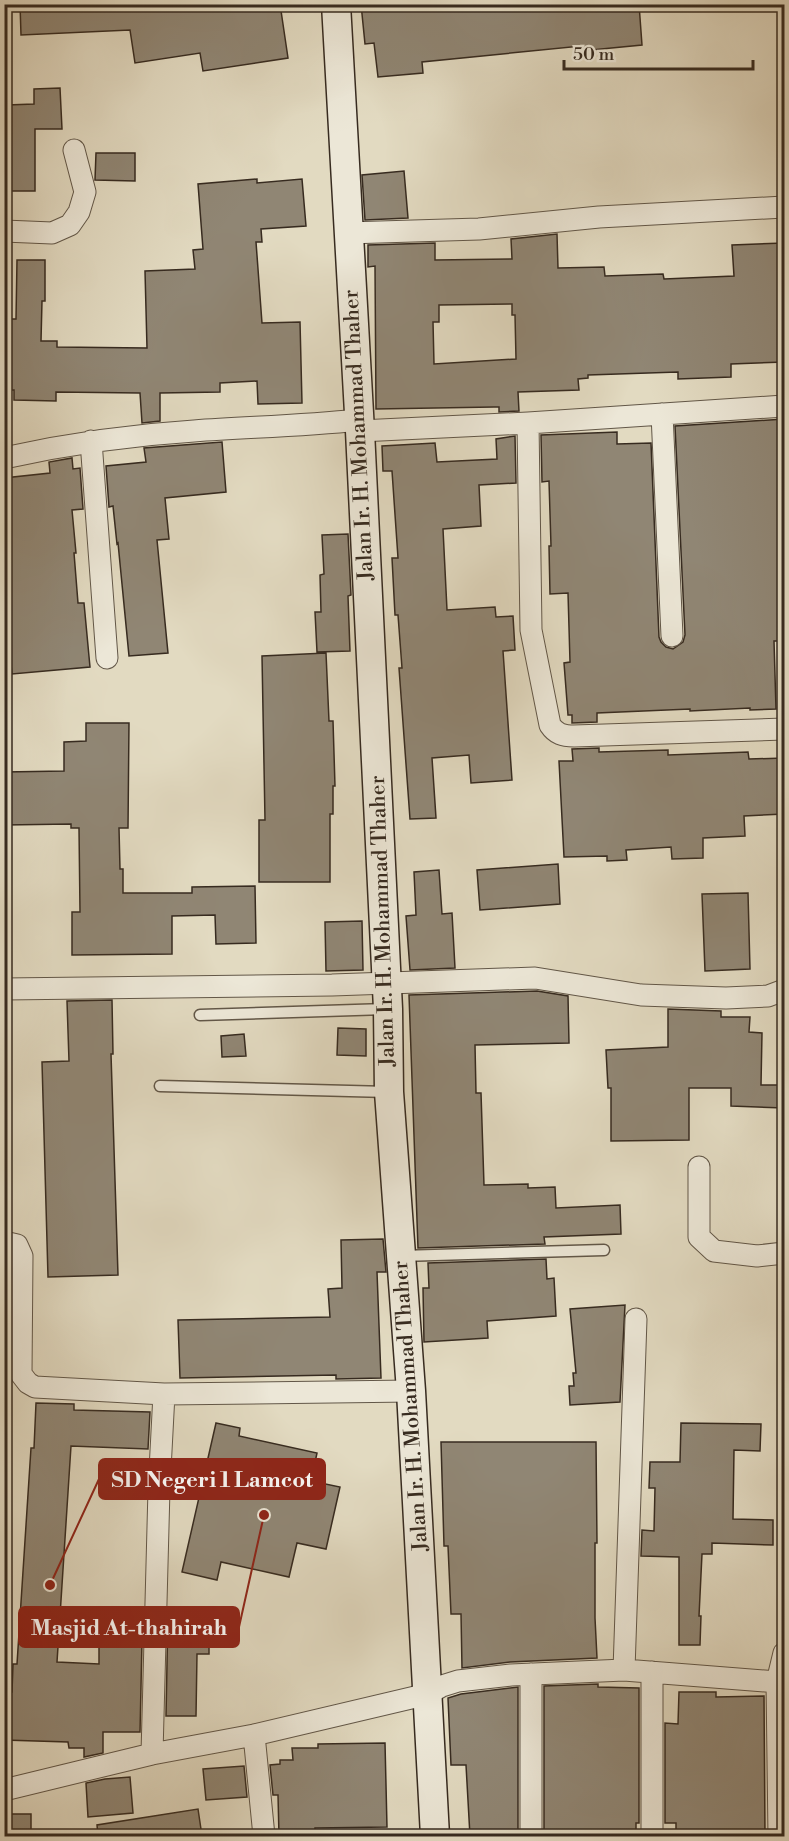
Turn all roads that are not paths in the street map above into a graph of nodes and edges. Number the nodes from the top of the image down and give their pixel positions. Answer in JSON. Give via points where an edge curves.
{"nodes":[{"id":1,"x":336,"y":4,"type":"edge"},
{"id":2,"x":74,"y":150,"type":"dead end"},
{"id":3,"x":784,"y":207,"type":"edge"},
{"id":4,"x":4,"y":231,"type":"edge"},
{"id":5,"x":347,"y":233,"type":"junction"},
{"id":6,"x":784,"y":406,"type":"edge"},
{"id":7,"x":662,"y":414,"type":"junction"},
{"id":8,"x":528,"y":423,"type":"junction"},
{"id":9,"x":359,"y":425,"type":"junction"},
{"id":10,"x":91,"y":441,"type":"junction"},
{"id":11,"x":4,"y":458,"type":"edge"},
{"id":12,"x":672,"y":636,"type":"dead end"},
{"id":13,"x":107,"y":658,"type":"dead end"},
{"id":14,"x":784,"y":729,"type":"edge"},
{"id":15,"x":4,"y":989,"type":"edge"},
{"id":16,"x":784,"y":990,"type":"edge"},
{"id":17,"x":387,"y":996,"type":"junction"},
{"id":18,"x":200,"y":1015,"type":"dead end"},
{"id":19,"x":160,"y":1086,"type":"dead end"},
{"id":20,"x":389,"y":1092,"type":"junction"},
{"id":21,"x":699,"y":1167,"type":"dead end"},
{"id":22,"x":4,"y":1242,"type":"edge"},
{"id":23,"x":604,"y":1250,"type":"dead end"},
{"id":24,"x":784,"y":1253,"type":"edge"},
{"id":25,"x":401,"y":1256,"type":"junction"},
{"id":26,"x":636,"y":1319,"type":"dead end"},
{"id":27,"x":411,"y":1391,"type":"junction"},
{"id":28,"x":164,"y":1394,"type":"junction"},
{"id":29,"x":784,"y":1653,"type":"edge"},
{"id":30,"x":624,"y":1670,"type":"junction"},
{"id":31,"x":652,"y":1672,"type":"junction"},
{"id":32,"x":531,"y":1674,"type":"junction"},
{"id":33,"x":777,"y":1682,"type":"junction"},
{"id":34,"x":428,"y":1695,"type":"junction"},
{"id":35,"x":254,"y":1735,"type":"junction"},
{"id":36,"x":152,"y":1754,"type":"junction"},
{"id":37,"x":4,"y":1790,"type":"edge"},
{"id":38,"x":264,"y":1836,"type":"edge"},
{"id":39,"x":435,"y":1836,"type":"edge"},
{"id":40,"x":531,"y":1836,"type":"edge"},
{"id":41,"x":652,"y":1836,"type":"edge"},
{"id":42,"x":779,"y":1836,"type":"edge"}],
"edges":[{"from":1,"to":5,"type":"main road","name":"Jalan Ir. H. Mohammad Thaher"},
{"from":2,"to":4,"type":"street","via":[[85,192],[70,225],[52,233]]},
{"from":3,"to":5,"type":"street","via":[[599,217],[479,229]]},
{"from":5,"to":9,"type":"main road","name":"Jalan Ir. H. Mohammad Thaher"},
{"from":6,"to":7,"type":"street"},
{"from":7,"to":8,"type":"street"},
{"from":7,"to":12,"type":"street"},
{"from":8,"to":9,"type":"street"},
{"from":8,"to":14,"type":"street","via":[[531,630],[554,731],[574,736]]},
{"from":9,"to":10,"type":"street","via":[[193,431]]},
{"from":9,"to":17,"type":"main road","name":"Jalan Ir. H. Mohammad Thaher"},
{"from":10,"to":11,"type":"street"},
{"from":10,"to":13,"type":"street"},
{"from":15,"to":17,"type":"street"},
{"from":16,"to":17,"type":"street","via":[[768,996],[716,998],[641,995],[535,978]]},
{"from":17,"to":18,"type":"lane"},
{"from":17,"to":20,"type":"main road","name":"Jalan Ir. H. Mohammad Thaher"},
{"from":19,"to":20,"type":"lane"},
{"from":20,"to":25,"type":"main road","name":"Jalan Ir. H. Mohammad Thaher"},
{"from":21,"to":24,"type":"street","via":[[699,1237],[714,1251],[757,1256]]},
{"from":22,"to":28,"type":"street","via":[[17,1245],[22,1256],[21,1374],[27,1383],[35,1387]]},
{"from":23,"to":25,"type":"lane"},
{"from":25,"to":27,"type":"main road","name":"Jalan Ir. H. Mohammad Thaher"},
{"from":26,"to":30,"type":"street"},
{"from":27,"to":28,"type":"street"},
{"from":27,"to":34,"type":"main road","name":"Jalan Ir. H. Mohammad Thaher"},
{"from":28,"to":36,"type":"street"},
{"from":29,"to":33,"type":"street"},
{"from":30,"to":31,"type":"street"},
{"from":30,"to":32,"type":"street"},
{"from":31,"to":33,"type":"street"},
{"from":31,"to":41,"type":"street"},
{"from":32,"to":34,"type":"street","via":[[458,1681]]},
{"from":32,"to":40,"type":"street"},
{"from":33,"to":42,"type":"street"},
{"from":34,"to":35,"type":"street"},
{"from":34,"to":39,"type":"main road","name":"Jalan Ir. H. Mohammad Thaher"},
{"from":35,"to":36,"type":"street"},
{"from":35,"to":38,"type":"street"},
{"from":36,"to":37,"type":"street"}]}
